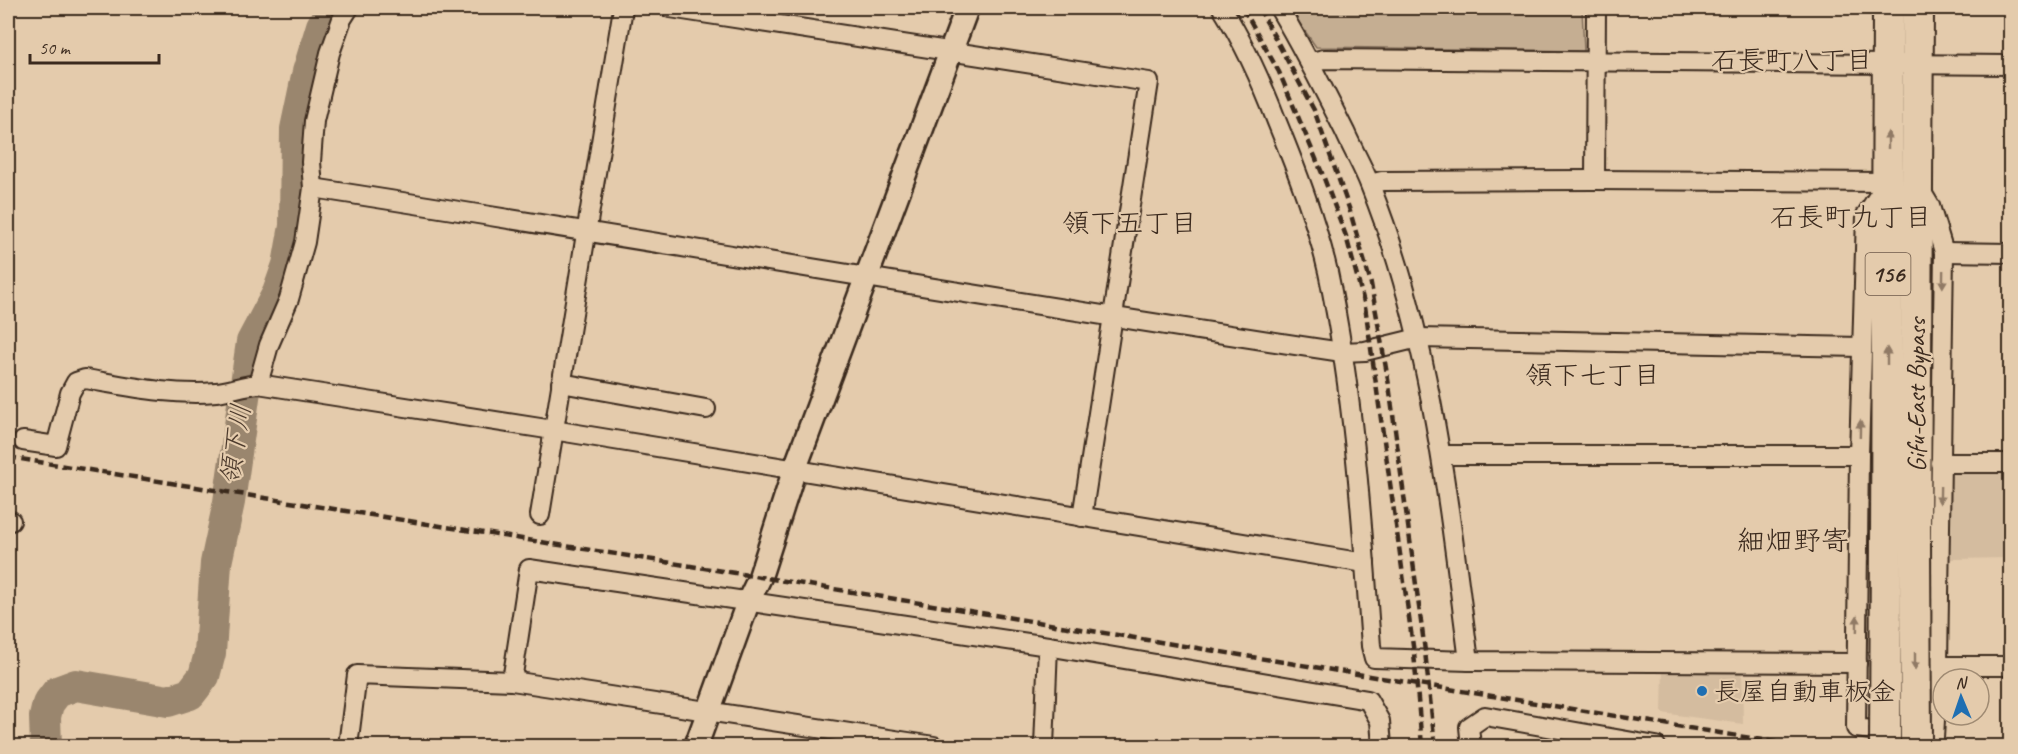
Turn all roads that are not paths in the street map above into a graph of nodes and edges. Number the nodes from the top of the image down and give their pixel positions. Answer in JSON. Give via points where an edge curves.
{"nodes":[{"id":1,"x":349,"y":8,"type":"edge"},
{"id":2,"x":623,"y":8,"type":"edge"},
{"id":3,"x":670,"y":8,"type":"edge"},
{"id":4,"x":967,"y":8,"type":"edge"},
{"id":5,"x":1222,"y":8,"type":"edge"},
{"id":6,"x":1279,"y":8,"type":"edge"},
{"id":7,"x":1596,"y":8,"type":"edge"},
{"id":8,"x":1888,"y":8,"type":"edge"},
{"id":9,"x":1918,"y":8,"type":"edge"},
{"id":10,"x":951,"y":50,"type":"junction"},
{"id":11,"x":1311,"y":62,"type":"junction"},
{"id":12,"x":1595,"y":62,"type":"junction"},
{"id":13,"x":1918,"y":64,"type":"junction"},
{"id":14,"x":1888,"y":65,"type":"junction"},
{"id":15,"x":2010,"y":65,"type":"edge"},
{"id":16,"x":1594,"y":180,"type":"junction"},
{"id":17,"x":1903,"y":183,"type":"junction"},
{"id":18,"x":1370,"y":184,"type":"junction"},
{"id":19,"x":313,"y":188,"type":"junction"},
{"id":20,"x":587,"y":231,"type":"junction"},
{"id":21,"x":1944,"y":252,"type":"junction"},
{"id":22,"x":2010,"y":254,"type":"edge"},
{"id":23,"x":866,"y":277,"type":"junction"},
{"id":24,"x":1113,"y":318,"type":"junction"},
{"id":25,"x":1418,"y":338,"type":"junction"},
{"id":26,"x":1861,"y":347,"type":"junction"},
{"id":27,"x":1342,"y":352,"type":"junction"},
{"id":28,"x":561,"y":383,"type":"junction"},
{"id":29,"x":254,"y":384,"type":"junction"},
{"id":30,"x":706,"y":409,"type":"dead end"},
{"id":31,"x":554,"y":430,"type":"junction"},
{"id":32,"x":23,"y":441,"type":"dead end"},
{"id":33,"x":1441,"y":455,"type":"junction"},
{"id":34,"x":1859,"y":455,"type":"junction"},
{"id":35,"x":1940,"y":463,"type":"junction"},
{"id":36,"x":2010,"y":463,"type":"edge"},
{"id":37,"x":794,"y":471,"type":"junction"},
{"id":38,"x":540,"y":515,"type":"dead end"},
{"id":39,"x":1082,"y":517,"type":"junction"},
{"id":40,"x":1365,"y":562,"type":"junction"},
{"id":41,"x":748,"y":602,"type":"junction"},
{"id":42,"x":1048,"y":646,"type":"junction"},
{"id":43,"x":1469,"y":660,"type":"junction"},
{"id":44,"x":1857,"y":663,"type":"junction"},
{"id":45,"x":1938,"y":666,"type":"junction"},
{"id":46,"x":2010,"y":666,"type":"edge"},
{"id":47,"x":512,"y":681,"type":"junction"},
{"id":48,"x":708,"y":712,"type":"junction"},
{"id":49,"x":348,"y":747,"type":"edge"},
{"id":50,"x":696,"y":747,"type":"edge"},
{"id":51,"x":934,"y":747,"type":"edge"},
{"id":52,"x":1044,"y":747,"type":"edge"},
{"id":53,"x":1382,"y":747,"type":"edge"},
{"id":54,"x":1471,"y":747,"type":"edge"},
{"id":55,"x":1656,"y":747,"type":"edge"},
{"id":56,"x":1885,"y":747,"type":"edge"},
{"id":57,"x":1916,"y":747,"type":"edge"}],
"edges":[{"from":1,"to":19,"type":"street","via":[[330,53],[314,121]]},
{"from":2,"to":20,"type":"street"},
{"from":3,"to":10,"type":"street"},
{"from":4,"to":10,"type":"street"},
{"from":5,"to":27,"type":"street","via":[[1269,102],[1304,188],[1327,271]]},
{"from":6,"to":11,"type":"street"},
{"from":7,"to":12,"type":"street"},
{"from":8,"to":14,"type":"highway","name":"Gifu-East Bypass","number":"156"},
{"from":9,"to":13,"type":"highway","name":"Gifu-East Bypass","number":"156"},
{"from":10,"to":23,"type":"street"},
{"from":10,"to":24,"type":"street","via":[[1149,82]]},
{"from":11,"to":12,"type":"street"},
{"from":11,"to":18,"type":"street"},
{"from":12,"to":14,"type":"street"},
{"from":12,"to":16,"type":"street"},
{"from":13,"to":14,"type":"street"},
{"from":13,"to":15,"type":"street"},
{"from":13,"to":17,"type":"highway","name":"Gifu-East Bypass","number":"156"},
{"from":17,"to":14,"type":"highway","name":"Gifu-East Bypass","number":"156","one_way":true},
{"from":16,"to":17,"type":"street"},
{"from":16,"to":18,"type":"street"},
{"from":17,"to":21,"type":"street","via":[[1930,206]]},
{"from":17,"to":26,"type":"street","via":[[1866,215]]},
{"from":56,"to":17,"type":"highway","name":"Gifu-East Bypass","number":"156","one_way":true,"bridge":true,"via":[[1886,541]]},
{"from":17,"to":57,"type":"highway","name":"Gifu-East Bypass","number":"156","one_way":true,"bridge":true,"via":[[1915,540]]},
{"from":18,"to":25,"type":"street"},
{"from":19,"to":20,"type":"street"},
{"from":19,"to":29,"type":"street","via":[[302,254],[289,299]]},
{"from":20,"to":23,"type":"street"},
{"from":20,"to":28,"type":"street"},
{"from":21,"to":22,"type":"street"},
{"from":21,"to":35,"type":"street","one_way":true},
{"from":23,"to":24,"type":"street"},
{"from":23,"to":37,"type":"street"},
{"from":24,"to":27,"type":"street"},
{"from":24,"to":39,"type":"street"},
{"from":25,"to":26,"type":"street"},
{"from":25,"to":27,"type":"street","via":[[1365,351]]},
{"from":25,"to":33,"type":"street"},
{"from":34,"to":26,"type":"street","one_way":true},
{"from":27,"to":40,"type":"street"},
{"from":28,"to":30,"type":"street"},
{"from":28,"to":31,"type":"street"},
{"from":29,"to":31,"type":"street"},
{"from":29,"to":32,"type":"street","via":[[218,392],[183,392],[85,379],[76,382],[70,393],[56,446]]},
{"from":31,"to":37,"type":"street"},
{"from":31,"to":38,"type":"street"},
{"from":33,"to":34,"type":"street"},
{"from":33,"to":43,"type":"street"},
{"from":44,"to":34,"type":"street","one_way":true},
{"from":35,"to":36,"type":"street"},
{"from":35,"to":45,"type":"street","one_way":true},
{"from":37,"to":39,"type":"street"},
{"from":37,"to":41,"type":"street","via":[[760,577]]},
{"from":39,"to":40,"type":"street"},
{"from":40,"to":43,"type":"street","via":[[1374,658]]},
{"from":41,"to":42,"type":"street"},
{"from":41,"to":47,"type":"street","via":[[529,568]]},
{"from":41,"to":48,"type":"street"},
{"from":42,"to":52,"type":"street"},
{"from":42,"to":53,"type":"street","via":[[1368,700],[1380,722]]},
{"from":43,"to":44,"type":"street"},
{"from":44,"to":45,"type":"street","via":[[1856,728],[1935,738]]},
{"from":45,"to":46,"type":"street"},
{"from":47,"to":48,"type":"street"},
{"from":47,"to":49,"type":"street","via":[[357,675]]},
{"from":48,"to":50,"type":"street"},
{"from":48,"to":51,"type":"street"},
{"from":54,"to":55,"type":"street","via":[[1469,727],[1485,716]]}]}
